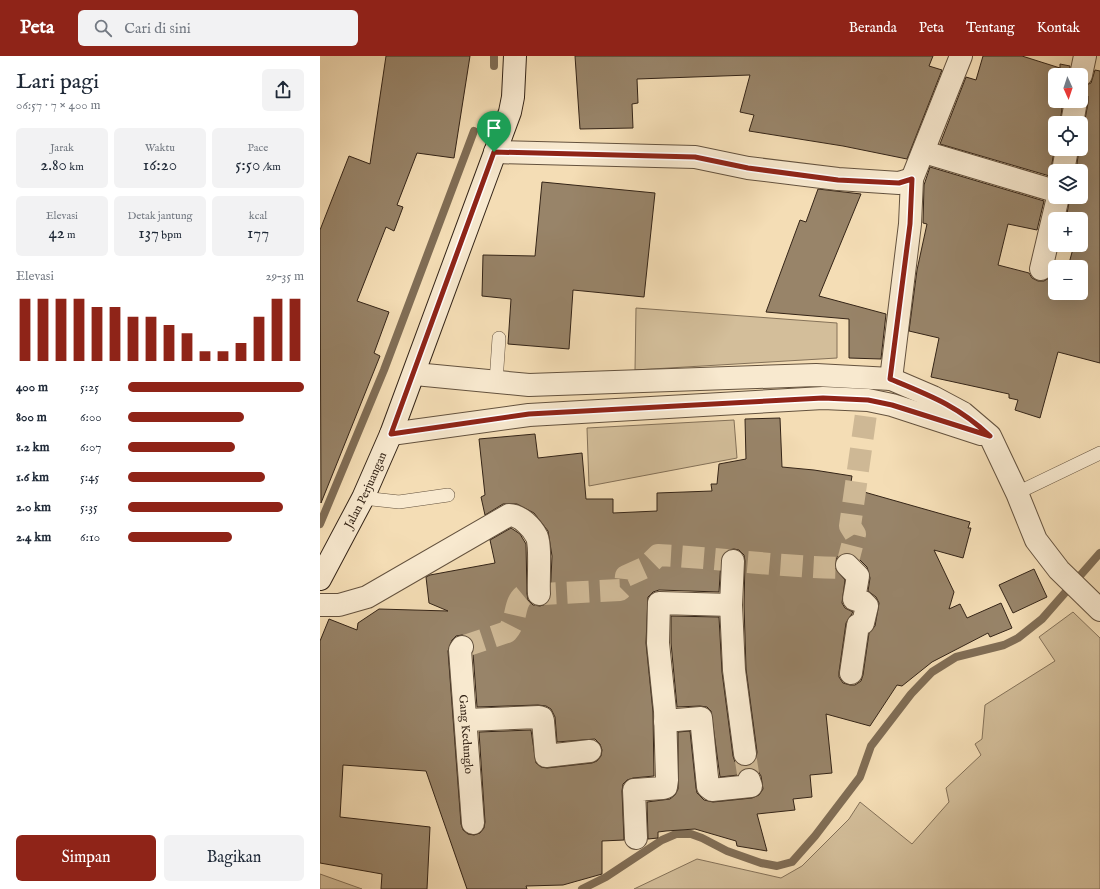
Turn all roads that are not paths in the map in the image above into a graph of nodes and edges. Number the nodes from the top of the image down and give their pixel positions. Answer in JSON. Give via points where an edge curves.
{"nodes":[{"id":1,"x":515,"y":56,"type":"edge"},
{"id":2,"x":960,"y":56,"type":"edge"},
{"id":3,"x":1084,"y":56,"type":"edge"},
{"id":4,"x":1082,"y":68,"type":"edge"},
{"id":5,"x":494,"y":152,"type":"junction"},
{"id":6,"x":924,"y":152,"type":"junction"},
{"id":7,"x":912,"y":179,"type":"junction"},
{"id":8,"x":1048,"y":189,"type":"edge"},
{"id":9,"x":1056,"y":204,"type":"edge"},
{"id":10,"x":1041,"y":269,"type":"dead end"},
{"id":11,"x":499,"y":338,"type":"dead end"},
{"id":12,"x":415,"y":374,"type":"junction"},
{"id":13,"x":890,"y":379,"type":"junction"},
{"id":14,"x":496,"y":382,"type":"junction"},
{"id":15,"x":529,"y":385,"type":"junction"},
{"id":16,"x":529,"y":414,"type":"junction"},
{"id":17,"x":391,"y":434,"type":"junction"},
{"id":18,"x":990,"y":436,"type":"junction"},
{"id":19,"x":1100,"y":453,"type":"edge"},
{"id":20,"x":1017,"y":493,"type":"junction"},
{"id":21,"x":448,"y":495,"type":"dead end"},
{"id":22,"x":363,"y":498,"type":"junction"},
{"id":23,"x":733,"y":561,"type":"dead end"},
{"id":24,"x":847,"y":565,"type":"dead end"},
{"id":25,"x":322,"y":569,"type":"edge"},
{"id":26,"x":539,"y":594,"type":"dead end"},
{"id":27,"x":1093,"y":603,"type":"edge"},
{"id":28,"x":320,"y":605,"type":"edge"},
{"id":29,"x":731,"y":605,"type":"junction"},
{"id":30,"x":462,"y":647,"type":"dead end"},
{"id":31,"x":850,"y":673,"type":"dead end"},
{"id":32,"x":466,"y":720,"type":"junction"},
{"id":33,"x":665,"y":721,"type":"junction"},
{"id":34,"x":590,"y":751,"type":"dead end"},
{"id":35,"x":745,"y":754,"type":"tunnel mouth"},
{"id":36,"x":749,"y":780,"type":"dead end"},
{"id":37,"x":473,"y":823,"type":"dead end"},
{"id":38,"x":636,"y":838,"type":"dead end"}],
"edges":[{"from":1,"to":5,"type":"street","name":"Jalan Perjuangan","via":[[511,104]]},
{"from":2,"to":6,"type":"street"},
{"from":3,"to":4,"type":"street"},
{"from":5,"to":7,"type":"street","via":[[695,157],[748,168],[838,180],[899,183]]},
{"from":5,"to":12,"type":"street","name":"Jalan Perjuangan"},
{"from":6,"to":7,"type":"street"},
{"from":6,"to":8,"type":"street"},
{"from":7,"to":13,"type":"street","via":[[910,224]]},
{"from":9,"to":10,"type":"street"},
{"from":11,"to":14,"type":"lane"},
{"from":12,"to":14,"type":"street"},
{"from":12,"to":17,"type":"street","name":"Jalan Perjuangan"},
{"from":13,"to":15,"type":"street","via":[[816,375]]},
{"from":13,"to":18,"type":"street","via":[[933,396],[963,413]]},
{"from":14,"to":15,"type":"street"},
{"from":15,"to":16,"type":"street"},
{"from":16,"to":17,"type":"street"},
{"from":16,"to":18,"type":"street","via":[[823,398],[868,400]]},
{"from":17,"to":22,"type":"street","name":"Jalan Perjuangan"},
{"from":18,"to":20,"type":"street"},
{"from":19,"to":20,"type":"lane"},
{"from":20,"to":27,"type":"street","via":[[1036,540],[1059,570]]},
{"from":21,"to":22,"type":"lane","via":[[399,502]]},
{"from":22,"to":25,"type":"street","name":"Jalan Perjuangan"},
{"from":23,"to":29,"type":"street"},
{"from":24,"to":31,"type":"street","via":[[858,576],[854,599],[867,606],[863,623],[858,625]]},
{"from":26,"to":28,"type":"street","via":[[537,538],[524,521],[509,515],[367,597],[339,605]]},
{"from":29,"to":33,"type":"street","via":[[659,603],[658,643]]},
{"from":29,"to":35,"type":"street","via":[[734,670]]},
{"from":30,"to":32,"type":"street","name":"Gang Kedunglo","via":[[460,650]]},
{"from":32,"to":34,"type":"street","via":[[539,717],[543,721],[546,756]]},
{"from":32,"to":37,"type":"street","name":"Gang Kedunglo"},
{"from":33,"to":36,"type":"street","via":[[701,718],[708,787],[712,790],[751,786]]},
{"from":33,"to":38,"type":"street","via":[[666,787],[634,790]]}]}
